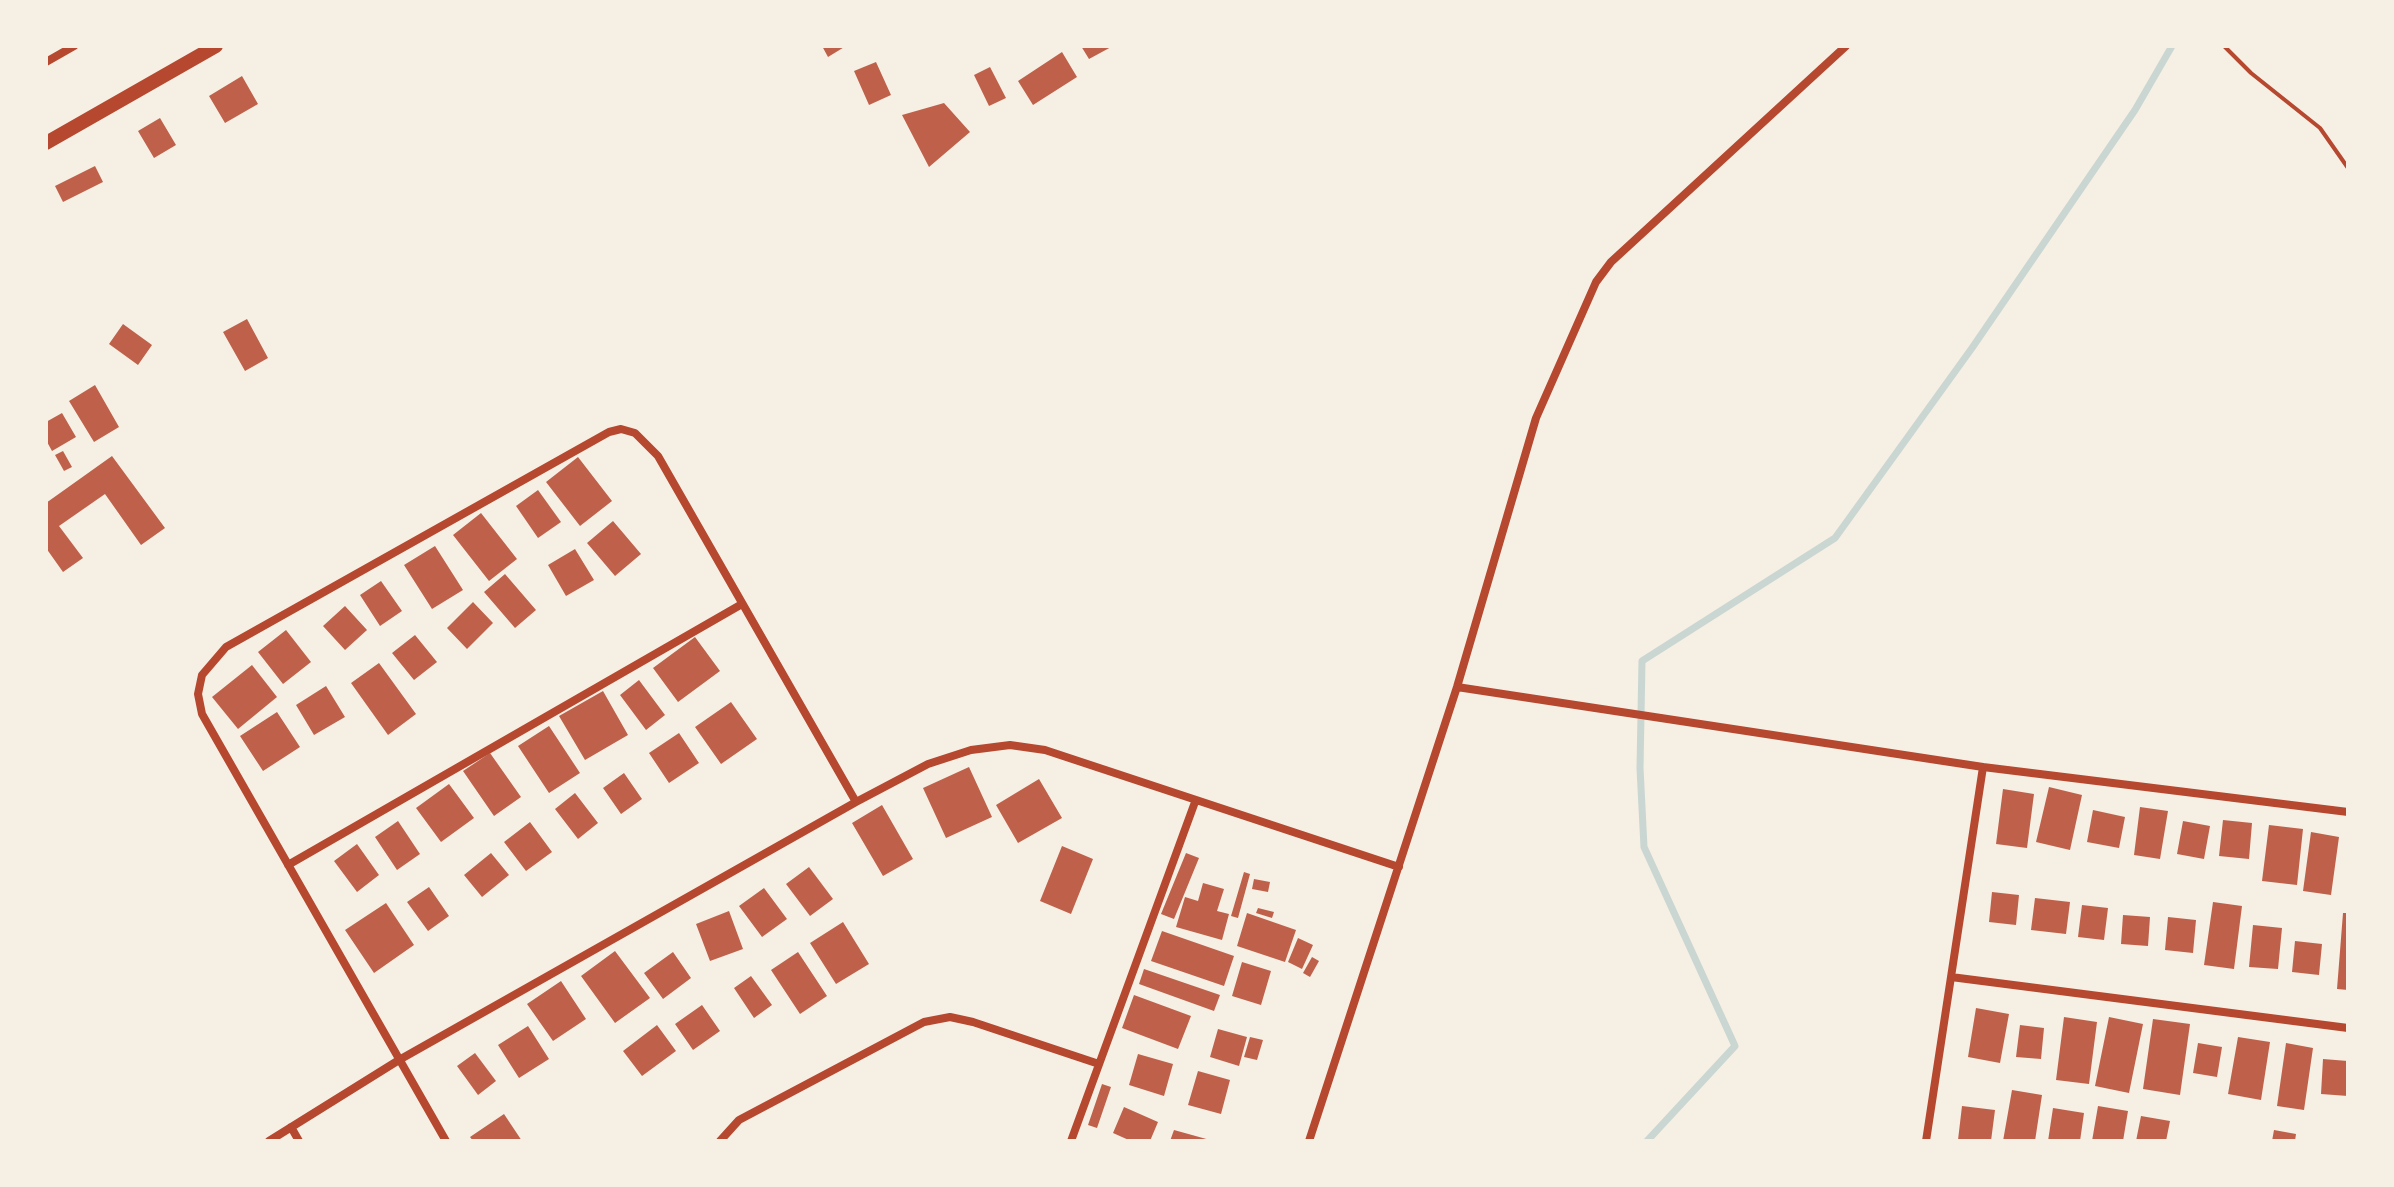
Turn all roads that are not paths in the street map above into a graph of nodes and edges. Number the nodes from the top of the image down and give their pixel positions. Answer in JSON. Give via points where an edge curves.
{"nodes":[{"id":1,"x":74,"y":46,"type":"edge"},
{"id":2,"x":216,"y":46,"type":"edge"},
{"id":3,"x":1846,"y":46,"type":"edge"},
{"id":4,"x":46,"y":62,"type":"edge"},
{"id":5,"x":46,"y":143,"type":"edge"},
{"id":6,"x":742,"y":604,"type":"junction"},
{"id":7,"x":1457,"y":687,"type":"junction"},
{"id":8,"x":1983,"y":767,"type":"junction"},
{"id":9,"x":856,"y":802,"type":"junction"},
{"id":10,"x":1195,"y":802,"type":"junction"},
{"id":11,"x":2348,"y":812,"type":"edge"},
{"id":12,"x":288,"y":865,"type":"junction"},
{"id":13,"x":1399,"y":867,"type":"junction"},
{"id":14,"x":1951,"y":977,"type":"junction"},
{"id":15,"x":2348,"y":1028,"type":"edge"},
{"id":16,"x":399,"y":1060,"type":"junction"},
{"id":17,"x":1099,"y":1064,"type":"junction"},
{"id":18,"x":291,"y":1127,"type":"junction"},
{"id":19,"x":269,"y":1141,"type":"edge"},
{"id":20,"x":299,"y":1141,"type":"edge"},
{"id":21,"x":446,"y":1141,"type":"edge"},
{"id":22,"x":720,"y":1141,"type":"edge"},
{"id":23,"x":1071,"y":1141,"type":"edge"},
{"id":24,"x":1309,"y":1141,"type":"edge"},
{"id":25,"x":1926,"y":1141,"type":"edge"}],
"edges":[{"from":1,"to":4,"type":"street"},
{"from":2,"to":5,"type":"street"},
{"from":3,"to":7,"type":"street","via":[[1611,262],[1596,282],[1536,418]]},
{"from":6,"to":9,"type":"street"},
{"from":6,"to":12,"type":"street"},
{"from":6,"to":12,"type":"street","via":[[658,456],[635,433],[621,429],[226,647],[202,675],[202,714]]},
{"from":7,"to":8,"type":"street"},
{"from":7,"to":13,"type":"street"},
{"from":8,"to":11,"type":"street"},
{"from":8,"to":14,"type":"street"},
{"from":9,"to":10,"type":"street","via":[[928,764],[1010,745],[1045,750]]},
{"from":9,"to":16,"type":"street"},
{"from":10,"to":13,"type":"street"},
{"from":10,"to":17,"type":"street"},
{"from":12,"to":16,"type":"street"},
{"from":13,"to":24,"type":"street"},
{"from":14,"to":15,"type":"street"},
{"from":14,"to":25,"type":"street"},
{"from":16,"to":18,"type":"street"},
{"from":16,"to":21,"type":"street"},
{"from":17,"to":22,"type":"street","via":[[973,1022],[950,1017],[924,1022],[739,1120]]},
{"from":17,"to":23,"type":"street"},
{"from":18,"to":19,"type":"street"},
{"from":18,"to":20,"type":"street"}]}
